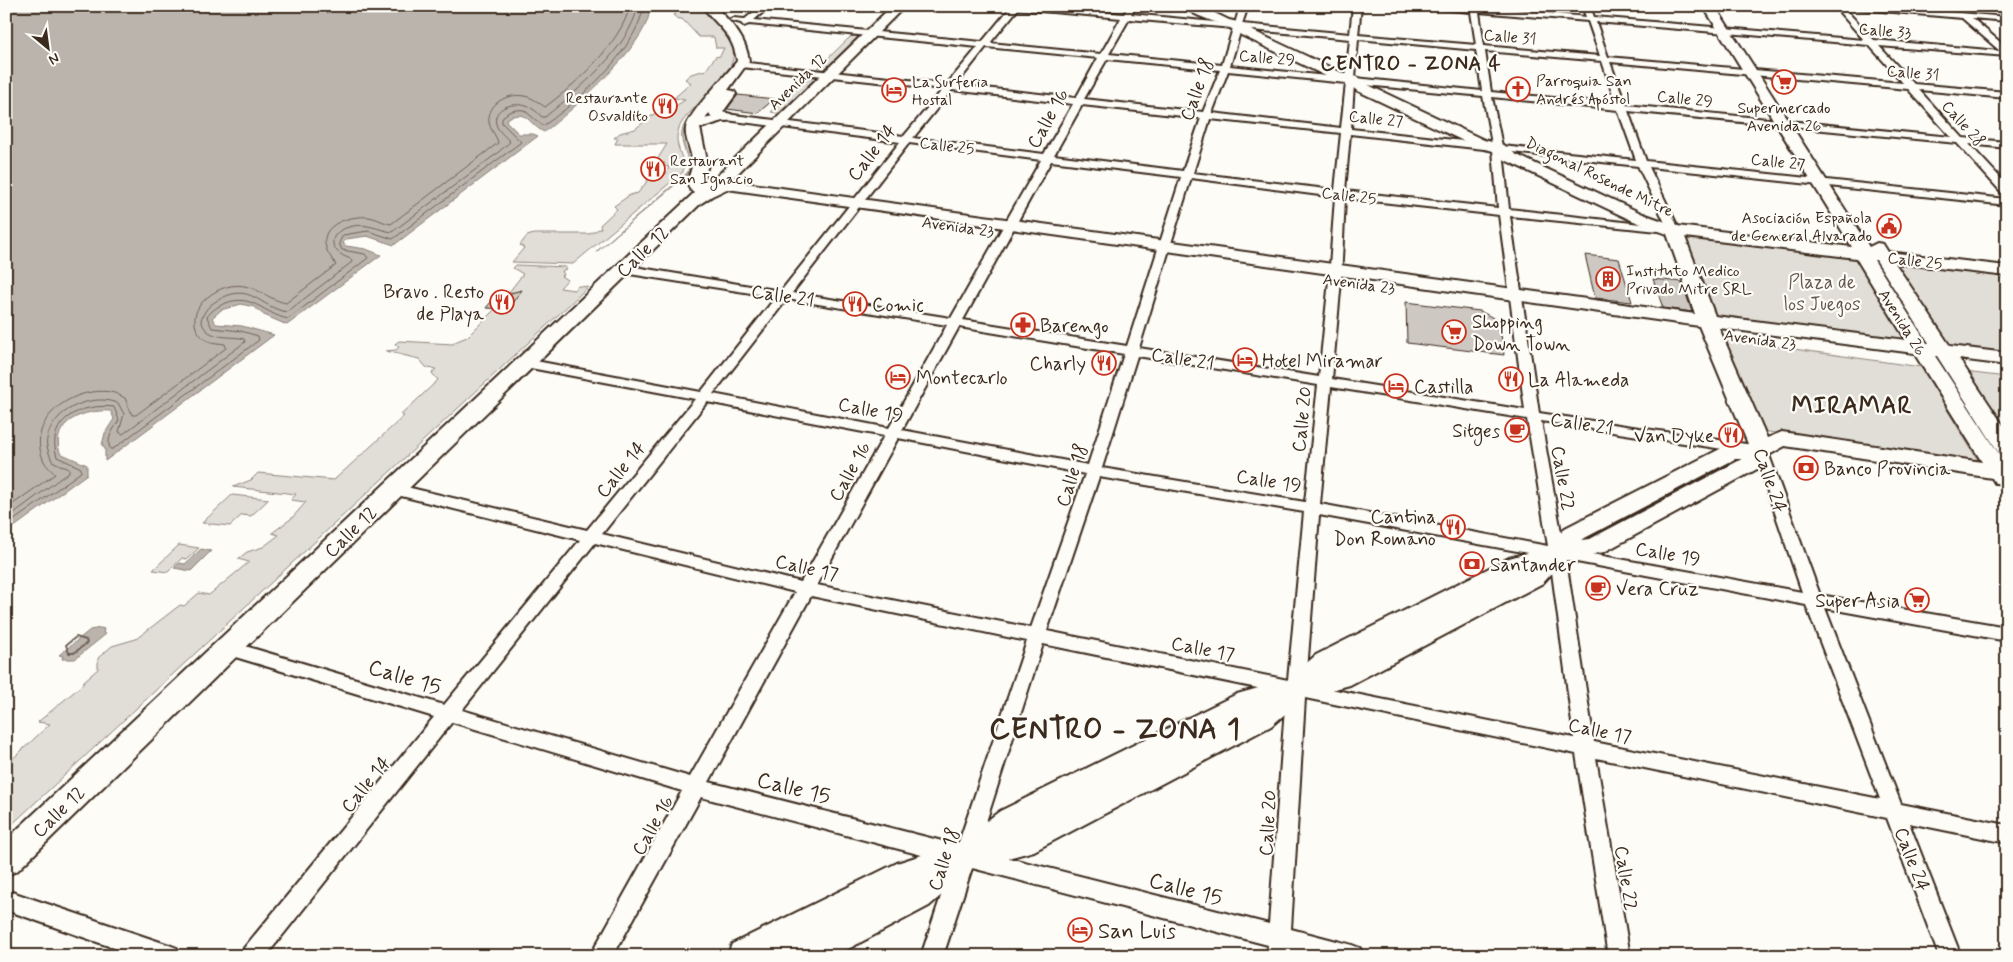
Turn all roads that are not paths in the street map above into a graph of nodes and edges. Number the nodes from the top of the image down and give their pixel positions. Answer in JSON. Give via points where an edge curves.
{"nodes":[{"id":1,"x":708,"y":6,"type":"edge"},
{"id":2,"x":718,"y":6,"type":"edge"},
{"id":3,"x":766,"y":6,"type":"edge"},
{"id":4,"x":899,"y":6,"type":"edge"},
{"id":5,"x":1011,"y":6,"type":"edge"},
{"id":6,"x":1016,"y":6,"type":"edge"},
{"id":7,"x":1190,"y":6,"type":"edge"},
{"id":8,"x":1200,"y":6,"type":"edge"},
{"id":9,"x":1244,"y":6,"type":"edge"},
{"id":10,"x":1357,"y":6,"type":"edge"},
{"id":11,"x":1431,"y":6,"type":"edge"},
{"id":12,"x":1586,"y":6,"type":"edge"},
{"id":13,"x":1709,"y":6,"type":"edge"},
{"id":14,"x":1719,"y":6,"type":"edge"},
{"id":15,"x":1838,"y":6,"type":"edge"},
{"id":16,"x":1847,"y":6,"type":"edge"},
{"id":17,"x":1953,"y":6,"type":"edge"},
{"id":18,"x":1475,"y":8,"type":"edge"},
{"id":19,"x":1129,"y":12,"type":"edge"},
{"id":20,"x":1964,"y":15,"type":"junction"},
{"id":21,"x":866,"y":19,"type":"dead end"},
{"id":22,"x":2007,"y":19,"type":"edge"},
{"id":23,"x":1591,"y":20,"type":"junction"},
{"id":24,"x":737,"y":24,"type":"junction"},
{"id":25,"x":1238,"y":26,"type":"junction"},
{"id":26,"x":853,"y":31,"type":"junction"},
{"id":27,"x":1730,"y":31,"type":"junction"},
{"id":28,"x":872,"y":33,"type":"junction"},
{"id":29,"x":1354,"y":37,"type":"junction"},
{"id":30,"x":1871,"y":43,"type":"junction"},
{"id":31,"x":838,"y":45,"type":"dead end"},
{"id":32,"x":985,"y":45,"type":"junction"},
{"id":33,"x":1480,"y":48,"type":"junction"},
{"id":34,"x":2007,"y":54,"type":"edge"},
{"id":35,"x":1104,"y":57,"type":"junction"},
{"id":36,"x":824,"y":58,"type":"dead end"},
{"id":37,"x":1605,"y":59,"type":"junction"},
{"id":38,"x":747,"y":64,"type":"junction"},
{"id":39,"x":1225,"y":69,"type":"junction"},
{"id":40,"x":810,"y":72,"type":"junction"},
{"id":41,"x":1757,"y":73,"type":"junction"},
{"id":42,"x":830,"y":74,"type":"junction"},
{"id":43,"x":1352,"y":80,"type":"junction"},
{"id":44,"x":797,"y":84,"type":"dead end"},
{"id":45,"x":950,"y":87,"type":"junction"},
{"id":46,"x":1911,"y":87,"type":"junction"},
{"id":47,"x":1487,"y":94,"type":"junction"},
{"id":48,"x":2007,"y":95,"type":"edge"},
{"id":49,"x":1078,"y":102,"type":"junction"},
{"id":50,"x":772,"y":108,"type":"dead end"},
{"id":51,"x":1623,"y":108,"type":"junction"},
{"id":52,"x":1206,"y":116,"type":"junction"},
{"id":53,"x":726,"y":117,"type":"junction"},
{"id":54,"x":759,"y":121,"type":"junction"},
{"id":55,"x":779,"y":123,"type":"junction"},
{"id":56,"x":1789,"y":124,"type":"junction"},
{"id":57,"x":693,"y":128,"type":"junction"},
{"id":58,"x":1346,"y":131,"type":"junction"},
{"id":59,"x":906,"y":140,"type":"junction"},
{"id":60,"x":1960,"y":140,"type":"junction"},
{"id":61,"x":2007,"y":145,"type":"edge"},
{"id":62,"x":1498,"y":148,"type":"junction"},
{"id":63,"x":1047,"y":157,"type":"junction"},
{"id":64,"x":1642,"y":163,"type":"junction"},
{"id":65,"x":1187,"y":175,"type":"junction"},
{"id":66,"x":1826,"y":182,"type":"junction"},
{"id":67,"x":707,"y":189,"type":"junction"},
{"id":68,"x":2007,"y":192,"type":"edge"},
{"id":69,"x":1340,"y":194,"type":"junction"},
{"id":70,"x":2007,"y":202,"type":"edge"},
{"id":71,"x":854,"y":207,"type":"junction"},
{"id":72,"x":1504,"y":212,"type":"junction"},
{"id":73,"x":1008,"y":228,"type":"junction"},
{"id":74,"x":1674,"y":231,"type":"junction"},
{"id":75,"x":1163,"y":250,"type":"junction"},
{"id":76,"x":1863,"y":254,"type":"junction"},
{"id":77,"x":1883,"y":257,"type":"junction"},
{"id":78,"x":623,"y":269,"type":"junction"},
{"id":79,"x":2007,"y":271,"type":"edge"},
{"id":80,"x":1335,"y":274,"type":"junction"},
{"id":81,"x":784,"y":295,"type":"junction"},
{"id":82,"x":1518,"y":300,"type":"junction"},
{"id":83,"x":955,"y":322,"type":"junction"},
{"id":84,"x":1709,"y":327,"type":"junction"},
{"id":85,"x":1919,"y":348,"type":"junction"},
{"id":86,"x":1132,"y":350,"type":"junction"},
{"id":87,"x":2007,"y":359,"type":"edge"},
{"id":88,"x":1950,"y":360,"type":"junction"},
{"id":89,"x":525,"y":363,"type":"junction"},
{"id":90,"x":1929,"y":364,"type":"junction"},
{"id":91,"x":2007,"y":374,"type":"edge"},
{"id":92,"x":1325,"y":381,"type":"junction"},
{"id":93,"x":703,"y":398,"type":"junction"},
{"id":94,"x":1533,"y":416,"type":"junction"},
{"id":95,"x":893,"y":433,"type":"junction"},
{"id":96,"x":2007,"y":448,"type":"edge"},
{"id":97,"x":1761,"y":450,"type":"junction"},
{"id":98,"x":1094,"y":471,"type":"junction"},
{"id":99,"x":2004,"y":476,"type":"edge"},
{"id":100,"x":394,"y":489,"type":"junction"},
{"id":101,"x":1312,"y":508,"type":"junction"},
{"id":102,"x":592,"y":536,"type":"junction"},
{"id":103,"x":1557,"y":553,"type":"junction"},
{"id":104,"x":806,"y":589,"type":"junction"},
{"id":105,"x":1813,"y":600,"type":"junction"},
{"id":106,"x":2007,"y":634,"type":"edge"},
{"id":107,"x":1037,"y":636,"type":"junction"},
{"id":108,"x":228,"y":648,"type":"junction"},
{"id":109,"x":1296,"y":689,"type":"junction"},
{"id":110,"x":447,"y":713,"type":"junction"},
{"id":111,"x":1585,"y":748,"type":"junction"},
{"id":112,"x":696,"y":787,"type":"junction"},
{"id":113,"x":1895,"y":812,"type":"junction"},
{"id":114,"x":2007,"y":834,"type":"edge"},
{"id":115,"x":965,"y":855,"type":"junction"},
{"id":116,"x":6,"y":861,"type":"edge"},
{"id":117,"x":6,"y":900,"type":"edge"},
{"id":118,"x":1279,"y":946,"type":"edge"},
{"id":119,"x":169,"y":956,"type":"edge"},
{"id":120,"x":252,"y":956,"type":"edge"},
{"id":121,"x":601,"y":956,"type":"edge"},
{"id":122,"x":744,"y":956,"type":"edge"},
{"id":123,"x":801,"y":956,"type":"edge"},
{"id":124,"x":932,"y":956,"type":"edge"},
{"id":125,"x":1352,"y":956,"type":"edge"},
{"id":126,"x":1619,"y":956,"type":"edge"},
{"id":127,"x":1950,"y":956,"type":"edge"}],
"edges":[{"from":1,"to":24,"type":"main road"},
{"from":2,"to":24,"type":"main road"},
{"from":3,"to":24,"type":"street"},
{"from":4,"to":28,"type":"main road","name":"Avenida 12"},
{"from":5,"to":6,"type":"street","name":"Calle 31"},
{"from":6,"to":19,"type":"street","name":"Calle 31"},
{"from":6,"to":32,"type":"street","name":"Calle 14"},
{"from":7,"to":25,"type":"main road","name":"Diagonal Rosende Mitre"},
{"from":8,"to":25,"type":"main road","name":"Diagonal Rosende Mitre"},
{"from":9,"to":25,"type":"street","name":"Calle 18"},
{"from":10,"to":29,"type":"street","name":"Calle 20"},
{"from":11,"to":18,"type":"street","name":"Calle 33"},
{"from":12,"to":23,"type":"street","name":"Calle 24"},
{"from":13,"to":27,"type":"main road","name":"Avenida 26"},
{"from":14,"to":27,"type":"main road","name":"Avenida 26"},
{"from":15,"to":30,"type":"street","name":"Calle 28"},
{"from":16,"to":20,"type":"street"},
{"from":17,"to":20,"type":"street"},
{"from":18,"to":23,"type":"street","name":"Calle 33"},
{"from":18,"to":33,"type":"street","name":"Calle 22"},
{"from":19,"to":25,"type":"street","name":"Calle 31"},
{"from":19,"to":35,"type":"street","name":"Calle 16"},
{"from":20,"to":22,"type":"street"},
{"from":20,"to":34,"type":"street"},
{"from":21,"to":26,"type":"main road","name":"Avenida 12"},
{"from":23,"to":27,"type":"street","name":"Calle 33"},
{"from":23,"to":37,"type":"street","name":"Calle 24"},
{"from":24,"to":26,"type":"street","name":"Calle 29"},
{"from":24,"to":38,"type":"main road"},
{"from":25,"to":29,"type":"street","name":"Calle 31"},
{"from":25,"to":39,"type":"street","name":"Calle 18"},
{"from":25,"to":43,"type":"main road","name":"Diagonal Rosende Mitre"},
{"from":26,"to":28,"type":"street","name":"Calle 29"},
{"from":26,"to":31,"type":"main road","name":"Avenida 12"},
{"from":27,"to":30,"type":"street","name":"Calle 33"},
{"from":27,"to":41,"type":"main road","name":"Avenida 26"},
{"from":28,"to":32,"type":"street","name":"Calle 29"},
{"from":28,"to":42,"type":"main road","name":"Avenida 12"},
{"from":29,"to":33,"type":"street","name":"Calle 31"},
{"from":29,"to":43,"type":"street","name":"Calle 20"},
{"from":30,"to":34,"type":"street","name":"Calle 33"},
{"from":30,"to":46,"type":"street","name":"Calle 28"},
{"from":32,"to":35,"type":"street","name":"Calle 29"},
{"from":32,"to":45,"type":"street","name":"Calle 14"},
{"from":33,"to":37,"type":"street","name":"Calle 31"},
{"from":33,"to":47,"type":"street","name":"Calle 22"},
{"from":35,"to":39,"type":"street","name":"Calle 29"},
{"from":35,"to":49,"type":"street","name":"Calle 16"},
{"from":36,"to":40,"type":"main road","name":"Avenida 12"},
{"from":37,"to":41,"type":"street","name":"Calle 31"},
{"from":37,"to":51,"type":"street","name":"Calle 24"},
{"from":38,"to":40,"type":"street","name":"Calle 27"},
{"from":38,"to":53,"type":"main road","via":[[716,110],[716,114]]},
{"from":38,"to":57,"type":"main road","via":[[701,114]]},
{"from":39,"to":43,"type":"street","name":"Calle 29"},
{"from":39,"to":52,"type":"street","name":"Calle 18"},
{"from":40,"to":42,"type":"street","name":"Calle 27"},
{"from":40,"to":44,"type":"main road","name":"Avenida 12"},
{"from":41,"to":46,"type":"street","name":"Calle 31"},
{"from":41,"to":56,"type":"main road","name":"Avenida 26"},
{"from":42,"to":45,"type":"street","name":"Calle 27"},
{"from":42,"to":55,"type":"main road","name":"Avenida 12"},
{"from":43,"to":47,"type":"street","name":"Calle 29"},
{"from":43,"to":58,"type":"street","name":"Calle 20"},
{"from":43,"to":62,"type":"main road","name":"Diagonal Rosende Mitre","via":[[1479,143]]},
{"from":45,"to":49,"type":"street","name":"Calle 27"},
{"from":45,"to":59,"type":"street","name":"Calle 14"},
{"from":46,"to":48,"type":"street","name":"Calle 31"},
{"from":46,"to":60,"type":"street","name":"Calle 28"},
{"from":47,"to":51,"type":"street","name":"Calle 29"},
{"from":47,"to":62,"type":"street","name":"Calle 22"},
{"from":49,"to":52,"type":"street","name":"Calle 27"},
{"from":49,"to":63,"type":"street","name":"Calle 16"},
{"from":50,"to":54,"type":"main road","name":"Avenida 12"},
{"from":51,"to":56,"type":"street","name":"Calle 29"},
{"from":51,"to":64,"type":"street","name":"Calle 24"},
{"from":52,"to":58,"type":"street","name":"Calle 27"},
{"from":52,"to":65,"type":"street","name":"Calle 18"},
{"from":53,"to":54,"type":"street","name":"Calle 25"},
{"from":53,"to":57,"type":"street","name":"Calle 25"},
{"from":54,"to":55,"type":"street","name":"Calle 25"},
{"from":55,"to":59,"type":"street","name":"Calle 25"},
{"from":55,"to":67,"type":"main road","name":"Avenida 12"},
{"from":56,"to":60,"type":"street","name":"Calle 29"},
{"from":56,"to":66,"type":"main road","name":"Avenida 26"},
{"from":57,"to":67,"type":"main road","via":[[700,166],[696,181]]},
{"from":58,"to":62,"type":"street","name":"Calle 27"},
{"from":58,"to":69,"type":"street","name":"Calle 20"},
{"from":59,"to":63,"type":"street","name":"Calle 25"},
{"from":59,"to":71,"type":"street","name":"Calle 14"},
{"from":60,"to":61,"type":"street","name":"Calle 29"},
{"from":60,"to":68,"type":"street","name":"Calle 28"},
{"from":62,"to":64,"type":"street","name":"Calle 27"},
{"from":62,"to":72,"type":"street","name":"Calle 22"},
{"from":62,"to":74,"type":"main road","name":"Diagonal Rosende Mitre","via":[[1510,157],[1637,217]]},
{"from":63,"to":65,"type":"street","name":"Calle 25"},
{"from":63,"to":73,"type":"street","name":"Calle 16"},
{"from":64,"to":66,"type":"street","name":"Calle 27"},
{"from":64,"to":74,"type":"street","name":"Calle 24"},
{"from":65,"to":69,"type":"street","name":"Calle 25"},
{"from":65,"to":75,"type":"street","name":"Calle 18"},
{"from":66,"to":70,"type":"street","name":"Calle 27"},
{"from":66,"to":76,"type":"main road","name":"Avenida 26"},
{"from":66,"to":77,"type":"main road","name":"Avenida 26"},
{"from":67,"to":71,"type":"main road","name":"Avenida 23"},
{"from":67,"to":78,"type":"main road","name":"Calle 12"},
{"from":69,"to":72,"type":"street","name":"Calle 25"},
{"from":69,"to":80,"type":"street","name":"Calle 20"},
{"from":71,"to":73,"type":"main road","name":"Avenida 23"},
{"from":71,"to":81,"type":"street","name":"Calle 14"},
{"from":72,"to":74,"type":"street","name":"Calle 25"},
{"from":72,"to":82,"type":"street","name":"Calle 22"},
{"from":73,"to":75,"type":"main road","name":"Avenida 23"},
{"from":73,"to":83,"type":"street","name":"Calle 16"},
{"from":74,"to":76,"type":"main road","name":"Calle 25"},
{"from":74,"to":84,"type":"main road","name":"Calle 24"},
{"from":75,"to":80,"type":"main road","name":"Avenida 23"},
{"from":75,"to":86,"type":"street","name":"Calle 18"},
{"from":76,"to":77,"type":"main road","name":"Calle 25"},
{"from":76,"to":85,"type":"main road","name":"Avenida 26"},
{"from":77,"to":79,"type":"main road","name":"Calle 25"},
{"from":77,"to":88,"type":"main road","name":"Avenida 26"},
{"from":78,"to":81,"type":"street","name":"Calle 21"},
{"from":78,"to":89,"type":"main road","name":"Calle 12"},
{"from":80,"to":82,"type":"main road","name":"Avenida 23"},
{"from":80,"to":92,"type":"street","name":"Calle 20"},
{"from":81,"to":83,"type":"street","name":"Calle 21"},
{"from":81,"to":93,"type":"street","name":"Calle 14"},
{"from":82,"to":84,"type":"main road","name":"Avenida 23"},
{"from":82,"to":94,"type":"street","name":"Calle 22"},
{"from":83,"to":86,"type":"street","name":"Calle 21"},
{"from":83,"to":95,"type":"street","name":"Calle 16"},
{"from":84,"to":85,"type":"main road","name":"Avenida 23"},
{"from":84,"to":90,"type":"main road","name":"Avenida 23"},
{"from":84,"to":97,"type":"main road","name":"Calle 24"},
{"from":85,"to":88,"type":"main road","name":"Avenida 23"},
{"from":85,"to":90,"type":"main road","name":"Avenida 26"},
{"from":86,"to":92,"type":"street","name":"Calle 21"},
{"from":86,"to":98,"type":"street","name":"Calle 18"},
{"from":87,"to":88,"type":"main road","name":"Avenida 23"},
{"from":88,"to":90,"type":"main road","name":"Avenida 23"},
{"from":88,"to":91,"type":"main road","name":"Avenida 23"},
{"from":88,"to":96,"type":"main road","name":"Avenida 26"},
{"from":89,"to":93,"type":"street","name":"Calle 19"},
{"from":89,"to":100,"type":"main road","name":"Calle 12"},
{"from":90,"to":99,"type":"main road","name":"Avenida 26"},
{"from":92,"to":94,"type":"street","name":"Calle 21"},
{"from":92,"to":101,"type":"street","name":"Calle 20"},
{"from":93,"to":95,"type":"street","name":"Calle 19"},
{"from":93,"to":102,"type":"street","name":"Calle 14"},
{"from":94,"to":97,"type":"street","name":"Calle 21"},
{"from":94,"to":103,"type":"street","name":"Calle 22"},
{"from":95,"to":98,"type":"street","name":"Calle 19"},
{"from":95,"to":104,"type":"street","name":"Calle 16"},
{"from":97,"to":99,"type":"main road","via":[[1782,439]]},
{"from":97,"to":103,"type":"main road","via":[[1751,463],[1596,546]]},
{"from":97,"to":105,"type":"street","name":"Calle 24"},
{"from":98,"to":101,"type":"street","name":"Calle 19"},
{"from":98,"to":107,"type":"street","name":"Calle 18"},
{"from":100,"to":102,"type":"street","name":"Calle 17"},
{"from":100,"to":108,"type":"main road","name":"Calle 12"},
{"from":101,"to":103,"type":"street","name":"Calle 19"},
{"from":101,"to":109,"type":"street","name":"Calle 20"},
{"from":102,"to":104,"type":"street","name":"Calle 17"},
{"from":102,"to":110,"type":"street","name":"Calle 14"},
{"from":103,"to":105,"type":"street","name":"Calle 19"},
{"from":103,"to":109,"type":"main road","via":[[1534,577],[1340,678]]},
{"from":103,"to":111,"type":"street","name":"Calle 22"},
{"from":104,"to":107,"type":"street","name":"Calle 17"},
{"from":104,"to":112,"type":"street","name":"Calle 16"},
{"from":105,"to":106,"type":"street","name":"Calle 19"},
{"from":105,"to":113,"type":"street","name":"Calle 24"},
{"from":107,"to":109,"type":"street","name":"Calle 17"},
{"from":107,"to":115,"type":"street","name":"Calle 18"},
{"from":108,"to":110,"type":"street","name":"Calle 15"},
{"from":108,"to":116,"type":"main road","name":"Calle 12"},
{"from":109,"to":111,"type":"street","name":"Calle 17"},
{"from":109,"to":115,"type":"main road","via":[[1261,718],[1023,841]]},
{"from":109,"to":118,"type":"street","name":"Calle 20"},
{"from":110,"to":112,"type":"street","name":"Calle 15"},
{"from":110,"to":120,"type":"street","name":"Calle 14"},
{"from":111,"to":113,"type":"street","name":"Calle 17"},
{"from":111,"to":126,"type":"street","name":"Calle 22"},
{"from":112,"to":115,"type":"street","name":"Calle 15"},
{"from":112,"to":121,"type":"street","name":"Calle 16"},
{"from":113,"to":114,"type":"street","name":"Calle 17"},
{"from":113,"to":127,"type":"street","name":"Calle 24"},
{"from":115,"to":118,"type":"street","name":"Calle 15"},
{"from":115,"to":122,"type":"main road","via":[[908,873]]},
{"from":115,"to":123,"type":"main road","via":[[918,895]]},
{"from":115,"to":124,"type":"street","name":"Calle 18"},
{"from":117,"to":119,"type":"street"},
{"from":118,"to":125,"type":"street","name":"Calle 15"}]}
